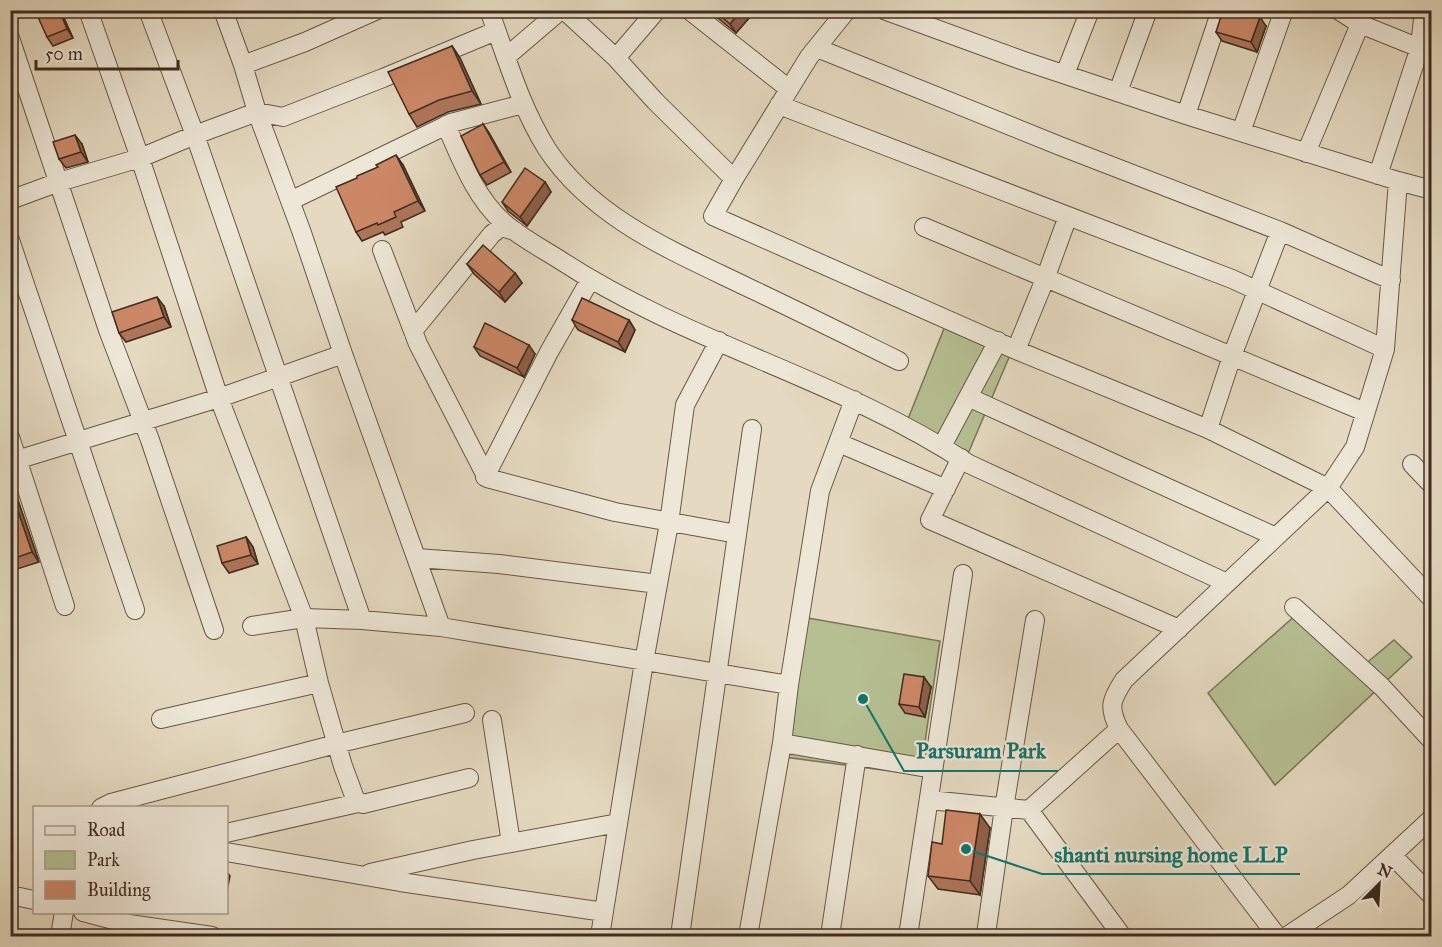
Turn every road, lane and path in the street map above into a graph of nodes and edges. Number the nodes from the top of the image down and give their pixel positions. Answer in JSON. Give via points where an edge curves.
{"nodes":[{"id":1,"x":88,"y":10,"type":"edge"},
{"id":2,"x":148,"y":10,"type":"edge"},
{"id":3,"x":223,"y":10,"type":"edge"},
{"id":4,"x":377,"y":10,"type":"edge"},
{"id":5,"x":489,"y":10,"type":"edge"},
{"id":6,"x":657,"y":10,"type":"edge"},
{"id":7,"x":689,"y":10,"type":"edge"},
{"id":8,"x":847,"y":10,"type":"edge"},
{"id":9,"x":884,"y":10,"type":"edge"},
{"id":10,"x":1090,"y":10,"type":"edge"},
{"id":11,"x":1149,"y":10,"type":"edge"},
{"id":12,"x":1221,"y":10,"type":"edge"},
{"id":13,"x":1284,"y":10,"type":"edge"},
{"id":14,"x":1338,"y":10,"type":"edge"},
{"id":15,"x":1424,"y":10,"type":"edge"},
{"id":16,"x":567,"y":12,"type":"edge"},
{"id":17,"x":1359,"y":24,"type":"junction"},
{"id":18,"x":496,"y":31,"type":"junction"},
{"id":19,"x":10,"y":38,"type":"edge"},
{"id":20,"x":817,"y":48,"type":"junction"},
{"id":21,"x":1426,"y":50,"type":"edge"},
{"id":22,"x":506,"y":57,"type":"junction"},
{"id":23,"x":616,"y":58,"type":"junction"},
{"id":24,"x":243,"y":65,"type":"junction"},
{"id":25,"x":1065,"y":74,"type":"junction"},
{"id":26,"x":789,"y":89,"type":"junction"},
{"id":27,"x":1118,"y":92,"type":"junction"},
{"id":28,"x":523,"y":104,"type":"junction"},
{"id":29,"x":779,"y":105,"type":"junction"},
{"id":30,"x":257,"y":112,"type":"junction"},
{"id":31,"x":1186,"y":115,"type":"junction"},
{"id":32,"x":446,"y":125,"type":"junction"},
{"id":33,"x":1241,"y":132,"type":"junction"},
{"id":34,"x":195,"y":135,"type":"junction"},
{"id":35,"x":1306,"y":153,"type":"junction"},
{"id":36,"x":140,"y":158,"type":"junction"},
{"id":37,"x":1378,"y":175,"type":"junction"},
{"id":38,"x":734,"y":178,"type":"junction"},
{"id":39,"x":1398,"y":181,"type":"junction"},
{"id":40,"x":60,"y":182,"type":"junction"},
{"id":41,"x":1431,"y":190,"type":"edge"},
{"id":42,"x":10,"y":200,"type":"edge"},
{"id":43,"x":290,"y":201,"type":"junction"},
{"id":44,"x":1068,"y":216,"type":"junction"},
{"id":45,"x":924,"y":227,"type":"dead end"},
{"id":46,"x":515,"y":231,"type":"junction"},
{"id":47,"x":1280,"y":231,"type":"junction"},
{"id":48,"x":10,"y":240,"type":"edge"},
{"id":49,"x":382,"y":249,"type":"dead end"},
{"id":50,"x":1045,"y":279,"type":"junction"},
{"id":51,"x":590,"y":280,"type":"junction"},
{"id":52,"x":1391,"y":280,"type":"junction"},
{"id":53,"x":1258,"y":291,"type":"junction"},
{"id":54,"x":413,"y":331,"type":"junction"},
{"id":55,"x":718,"y":341,"type":"junction"},
{"id":56,"x":998,"y":341,"type":"junction"},
{"id":57,"x":1385,"y":349,"type":"junction"},
{"id":58,"x":1016,"y":351,"type":"junction"},
{"id":59,"x":343,"y":354,"type":"junction"},
{"id":60,"x":1232,"y":356,"type":"junction"},
{"id":61,"x":899,"y":361,"type":"dead end"},
{"id":62,"x":280,"y":377,"type":"junction"},
{"id":63,"x":968,"y":397,"type":"junction"},
{"id":64,"x":219,"y":398,"type":"junction"},
{"id":65,"x":854,"y":400,"type":"junction"},
{"id":66,"x":1365,"y":412,"type":"junction"},
{"id":67,"x":143,"y":422,"type":"junction"},
{"id":68,"x":752,"y":429,"type":"dead end"},
{"id":69,"x":1208,"y":429,"type":"junction"},
{"id":70,"x":10,"y":437,"type":"edge"},
{"id":71,"x":79,"y":441,"type":"junction"},
{"id":72,"x":838,"y":443,"type":"junction"},
{"id":73,"x":942,"y":446,"type":"junction"},
{"id":74,"x":962,"y":458,"type":"junction"},
{"id":75,"x":14,"y":461,"type":"edge"},
{"id":76,"x":1412,"y":464,"type":"dead end"},
{"id":77,"x":485,"y":477,"type":"junction"},
{"id":78,"x":1431,"y":485,"type":"edge"},
{"id":79,"x":1328,"y":488,"type":"junction"},
{"id":80,"x":946,"y":489,"type":"junction"},
{"id":81,"x":669,"y":523,"type":"junction"},
{"id":82,"x":737,"y":534,"type":"junction"},
{"id":83,"x":1276,"y":537,"type":"junction"},
{"id":84,"x":417,"y":558,"type":"junction"},
{"id":85,"x":963,"y":574,"type":"dead end"},
{"id":86,"x":1227,"y":583,"type":"junction"},
{"id":87,"x":658,"y":584,"type":"junction"},
{"id":88,"x":1431,"y":599,"type":"edge"},
{"id":89,"x":65,"y":606,"type":"dead end"},
{"id":90,"x":1294,"y":607,"type":"dead end"},
{"id":91,"x":135,"y":610,"type":"dead end"},
{"id":92,"x":304,"y":618,"type":"junction"},
{"id":93,"x":362,"y":620,"type":"junction"},
{"id":94,"x":1035,"y":620,"type":"dead end"},
{"id":95,"x":252,"y":626,"type":"dead end"},
{"id":96,"x":441,"y":627,"type":"junction"},
{"id":97,"x":1179,"y":629,"type":"junction"},
{"id":98,"x":214,"y":630,"type":"dead end"},
{"id":99,"x":644,"y":662,"type":"junction"},
{"id":100,"x":716,"y":674,"type":"junction"},
{"id":101,"x":318,"y":683,"type":"junction"},
{"id":102,"x":789,"y":685,"type":"junction"},
{"id":103,"x":465,"y":713,"type":"dead end"},
{"id":104,"x":161,"y":719,"type":"dead end"},
{"id":105,"x":492,"y":720,"type":"dead end"},
{"id":106,"x":1119,"y":729,"type":"junction"},
{"id":107,"x":1431,"y":741,"type":"edge"},
{"id":108,"x":782,"y":742,"type":"junction"},
{"id":109,"x":336,"y":744,"type":"junction"},
{"id":110,"x":857,"y":755,"type":"junction"},
{"id":111,"x":933,"y":768,"type":"junction"},
{"id":112,"x":469,"y":778,"type":"dead end"},
{"id":113,"x":929,"y":800,"type":"junction"},
{"id":114,"x":358,"y":803,"type":"junction"},
{"id":115,"x":104,"y":806,"type":"edge"},
{"id":116,"x":1004,"y":808,"type":"junction"},
{"id":117,"x":1029,"y":810,"type":"junction"},
{"id":118,"x":1431,"y":818,"type":"edge"},
{"id":119,"x":618,"y":823,"type":"junction"},
{"id":120,"x":228,"y":833,"type":"edge"},
{"id":121,"x":511,"y":843,"type":"junction"},
{"id":122,"x":228,"y":852,"type":"edge"},
{"id":123,"x":1392,"y":855,"type":"junction"},
{"id":124,"x":361,"y":875,"type":"junction"},
{"id":125,"x":10,"y":895,"type":"edge"},
{"id":126,"x":1431,"y":896,"type":"edge"},
{"id":127,"x":33,"y":900,"type":"edge"},
{"id":128,"x":604,"y":912,"type":"junction"},
{"id":129,"x":64,"y":914,"type":"edge"},
{"id":130,"x":88,"y":914,"type":"edge"},
{"id":131,"x":128,"y":930,"type":"edge"},
{"id":132,"x":986,"y":934,"type":"dead end"},
{"id":133,"x":60,"y":936,"type":"edge"},
{"id":134,"x":209,"y":936,"type":"edge"},
{"id":135,"x":600,"y":936,"type":"edge"},
{"id":136,"x":680,"y":936,"type":"edge"},
{"id":137,"x":748,"y":936,"type":"edge"},
{"id":138,"x":830,"y":936,"type":"edge"},
{"id":139,"x":908,"y":936,"type":"edge"},
{"id":140,"x":1122,"y":936,"type":"edge"},
{"id":141,"x":1277,"y":936,"type":"edge"},
{"id":142,"x":1287,"y":936,"type":"edge"}],
"edges":[{"from":1,"to":36,"type":"street"},
{"from":2,"to":34,"type":"street"},
{"from":3,"to":24,"type":"street"},
{"from":4,"to":24,"type":"street"},
{"from":5,"to":18,"type":"street"},
{"from":6,"to":23,"type":"street"},
{"from":7,"to":26,"type":"street"},
{"from":8,"to":20,"type":"street"},
{"from":9,"to":25,"type":"street"},
{"from":10,"to":25,"type":"street"},
{"from":11,"to":27,"type":"street"},
{"from":12,"to":31,"type":"street"},
{"from":13,"to":33,"type":"street"},
{"from":14,"to":17,"type":"street"},
{"from":15,"to":21,"type":"street"},
{"from":16,"to":22,"type":"street"},
{"from":16,"to":23,"type":"street"},
{"from":17,"to":21,"type":"street"},
{"from":17,"to":35,"type":"street"},
{"from":18,"to":22,"type":"street"},
{"from":18,"to":30,"type":"street","via":[[283,117]]},
{"from":19,"to":40,"type":"street"},
{"from":20,"to":26,"type":"street"},
{"from":20,"to":47,"type":"street"},
{"from":21,"to":37,"type":"street"},
{"from":22,"to":28,"type":"street"},
{"from":23,"to":38,"type":"street"},
{"from":24,"to":30,"type":"street"},
{"from":25,"to":27,"type":"street"},
{"from":26,"to":29,"type":"street"},
{"from":27,"to":31,"type":"street"},
{"from":28,"to":32,"type":"street"},
{"from":28,"to":61,"type":"street","via":[[548,150],[575,182],[616,219]]},
{"from":29,"to":38,"type":"street"},
{"from":29,"to":44,"type":"street"},
{"from":30,"to":34,"type":"street"},
{"from":30,"to":43,"type":"street"},
{"from":31,"to":33,"type":"street"},
{"from":32,"to":43,"type":"street"},
{"from":32,"to":46,"type":"street","via":[[482,199]]},
{"from":33,"to":35,"type":"street"},
{"from":34,"to":36,"type":"street"},
{"from":34,"to":62,"type":"street"},
{"from":35,"to":37,"type":"street"},
{"from":36,"to":40,"type":"street"},
{"from":36,"to":64,"type":"street"},
{"from":37,"to":39,"type":"street"},
{"from":38,"to":56,"type":"street","via":[[714,216]]},
{"from":39,"to":41,"type":"street"},
{"from":39,"to":52,"type":"street"},
{"from":40,"to":42,"type":"street"},
{"from":40,"to":67,"type":"street","via":[[108,330]]},
{"from":43,"to":59,"type":"street"},
{"from":44,"to":50,"type":"street"},
{"from":44,"to":53,"type":"street"},
{"from":45,"to":50,"type":"street"},
{"from":46,"to":51,"type":"street"},
{"from":46,"to":54,"type":"street","via":[[501,228],[492,234]]},
{"from":47,"to":52,"type":"street"},
{"from":47,"to":53,"type":"street"},
{"from":48,"to":71,"type":"street"},
{"from":49,"to":54,"type":"street"},
{"from":50,"to":58,"type":"street"},
{"from":50,"to":60,"type":"street"},
{"from":51,"to":55,"type":"street"},
{"from":51,"to":77,"type":"street"},
{"from":52,"to":57,"type":"street"},
{"from":53,"to":57,"type":"street"},
{"from":53,"to":60,"type":"street"},
{"from":54,"to":77,"type":"street"},
{"from":55,"to":65,"type":"street"},
{"from":55,"to":81,"type":"street","via":[[685,405]]},
{"from":56,"to":58,"type":"street"},
{"from":56,"to":63,"type":"street"},
{"from":57,"to":66,"type":"street"},
{"from":58,"to":69,"type":"street"},
{"from":59,"to":62,"type":"street"},
{"from":59,"to":84,"type":"street"},
{"from":60,"to":66,"type":"street"},
{"from":60,"to":69,"type":"street"},
{"from":62,"to":64,"type":"street"},
{"from":62,"to":93,"type":"street"},
{"from":63,"to":73,"type":"street"},
{"from":63,"to":83,"type":"street"},
{"from":64,"to":67,"type":"street"},
{"from":64,"to":92,"type":"street"},
{"from":65,"to":72,"type":"street"},
{"from":65,"to":73,"type":"street"},
{"from":66,"to":79,"type":"street","via":[[1355,447]]},
{"from":67,"to":71,"type":"street"},
{"from":67,"to":98,"type":"street"},
{"from":68,"to":82,"type":"street"},
{"from":69,"to":79,"type":"street"},
{"from":70,"to":75,"type":"street"},
{"from":71,"to":75,"type":"street"},
{"from":71,"to":91,"type":"street"},
{"from":72,"to":80,"type":"street"},
{"from":72,"to":102,"type":"street","via":[[820,491]]},
{"from":73,"to":74,"type":"street"},
{"from":74,"to":80,"type":"street"},
{"from":74,"to":86,"type":"street"},
{"from":75,"to":89,"type":"street"},
{"from":76,"to":78,"type":"street"},
{"from":77,"to":81,"type":"street"},
{"from":79,"to":83,"type":"street"},
{"from":79,"to":88,"type":"street"},
{"from":80,"to":97,"type":"street","via":[[930,520]]},
{"from":81,"to":82,"type":"street"},
{"from":81,"to":87,"type":"street"},
{"from":82,"to":100,"type":"street"},
{"from":83,"to":86,"type":"street"},
{"from":84,"to":87,"type":"street"},
{"from":84,"to":96,"type":"street"},
{"from":85,"to":111,"type":"street"},
{"from":86,"to":97,"type":"street"},
{"from":87,"to":99,"type":"street"},
{"from":90,"to":107,"type":"street","via":[[1382,687]]},
{"from":92,"to":93,"type":"street"},
{"from":92,"to":95,"type":"street"},
{"from":92,"to":101,"type":"street"},
{"from":93,"to":96,"type":"street"},
{"from":94,"to":116,"type":"street"},
{"from":96,"to":99,"type":"street"},
{"from":97,"to":106,"type":"street","via":[[1118,689],[1112,715]]},
{"from":99,"to":100,"type":"street"},
{"from":99,"to":119,"type":"street"},
{"from":100,"to":102,"type":"street"},
{"from":100,"to":136,"type":"street"},
{"from":101,"to":104,"type":"street"},
{"from":101,"to":109,"type":"street"},
{"from":102,"to":108,"type":"street"},
{"from":103,"to":109,"type":"street"},
{"from":105,"to":121,"type":"street"},
{"from":106,"to":117,"type":"street"},
{"from":106,"to":141,"type":"street"},
{"from":108,"to":110,"type":"street"},
{"from":108,"to":137,"type":"street"},
{"from":109,"to":114,"type":"street"},
{"from":109,"to":115,"type":"street"},
{"from":110,"to":111,"type":"street"},
{"from":110,"to":138,"type":"street"},
{"from":111,"to":113,"type":"street"},
{"from":112,"to":114,"type":"street"},
{"from":113,"to":116,"type":"street"},
{"from":113,"to":139,"type":"street"},
{"from":114,"to":120,"type":"street"},
{"from":116,"to":117,"type":"street"},
{"from":116,"to":132,"type":"street"},
{"from":117,"to":140,"type":"street"},
{"from":118,"to":123,"type":"street"},
{"from":119,"to":121,"type":"street"},
{"from":119,"to":128,"type":"street"},
{"from":121,"to":124,"type":"street"},
{"from":122,"to":124,"type":"street"},
{"from":123,"to":126,"type":"street"},
{"from":123,"to":142,"type":"street","via":[[1350,895]]},
{"from":124,"to":128,"type":"street"},
{"from":125,"to":127,"type":"street"},
{"from":128,"to":135,"type":"street"},
{"from":129,"to":133,"type":"street"},
{"from":130,"to":131,"type":"street"},
{"from":131,"to":134,"type":"street"}]}
